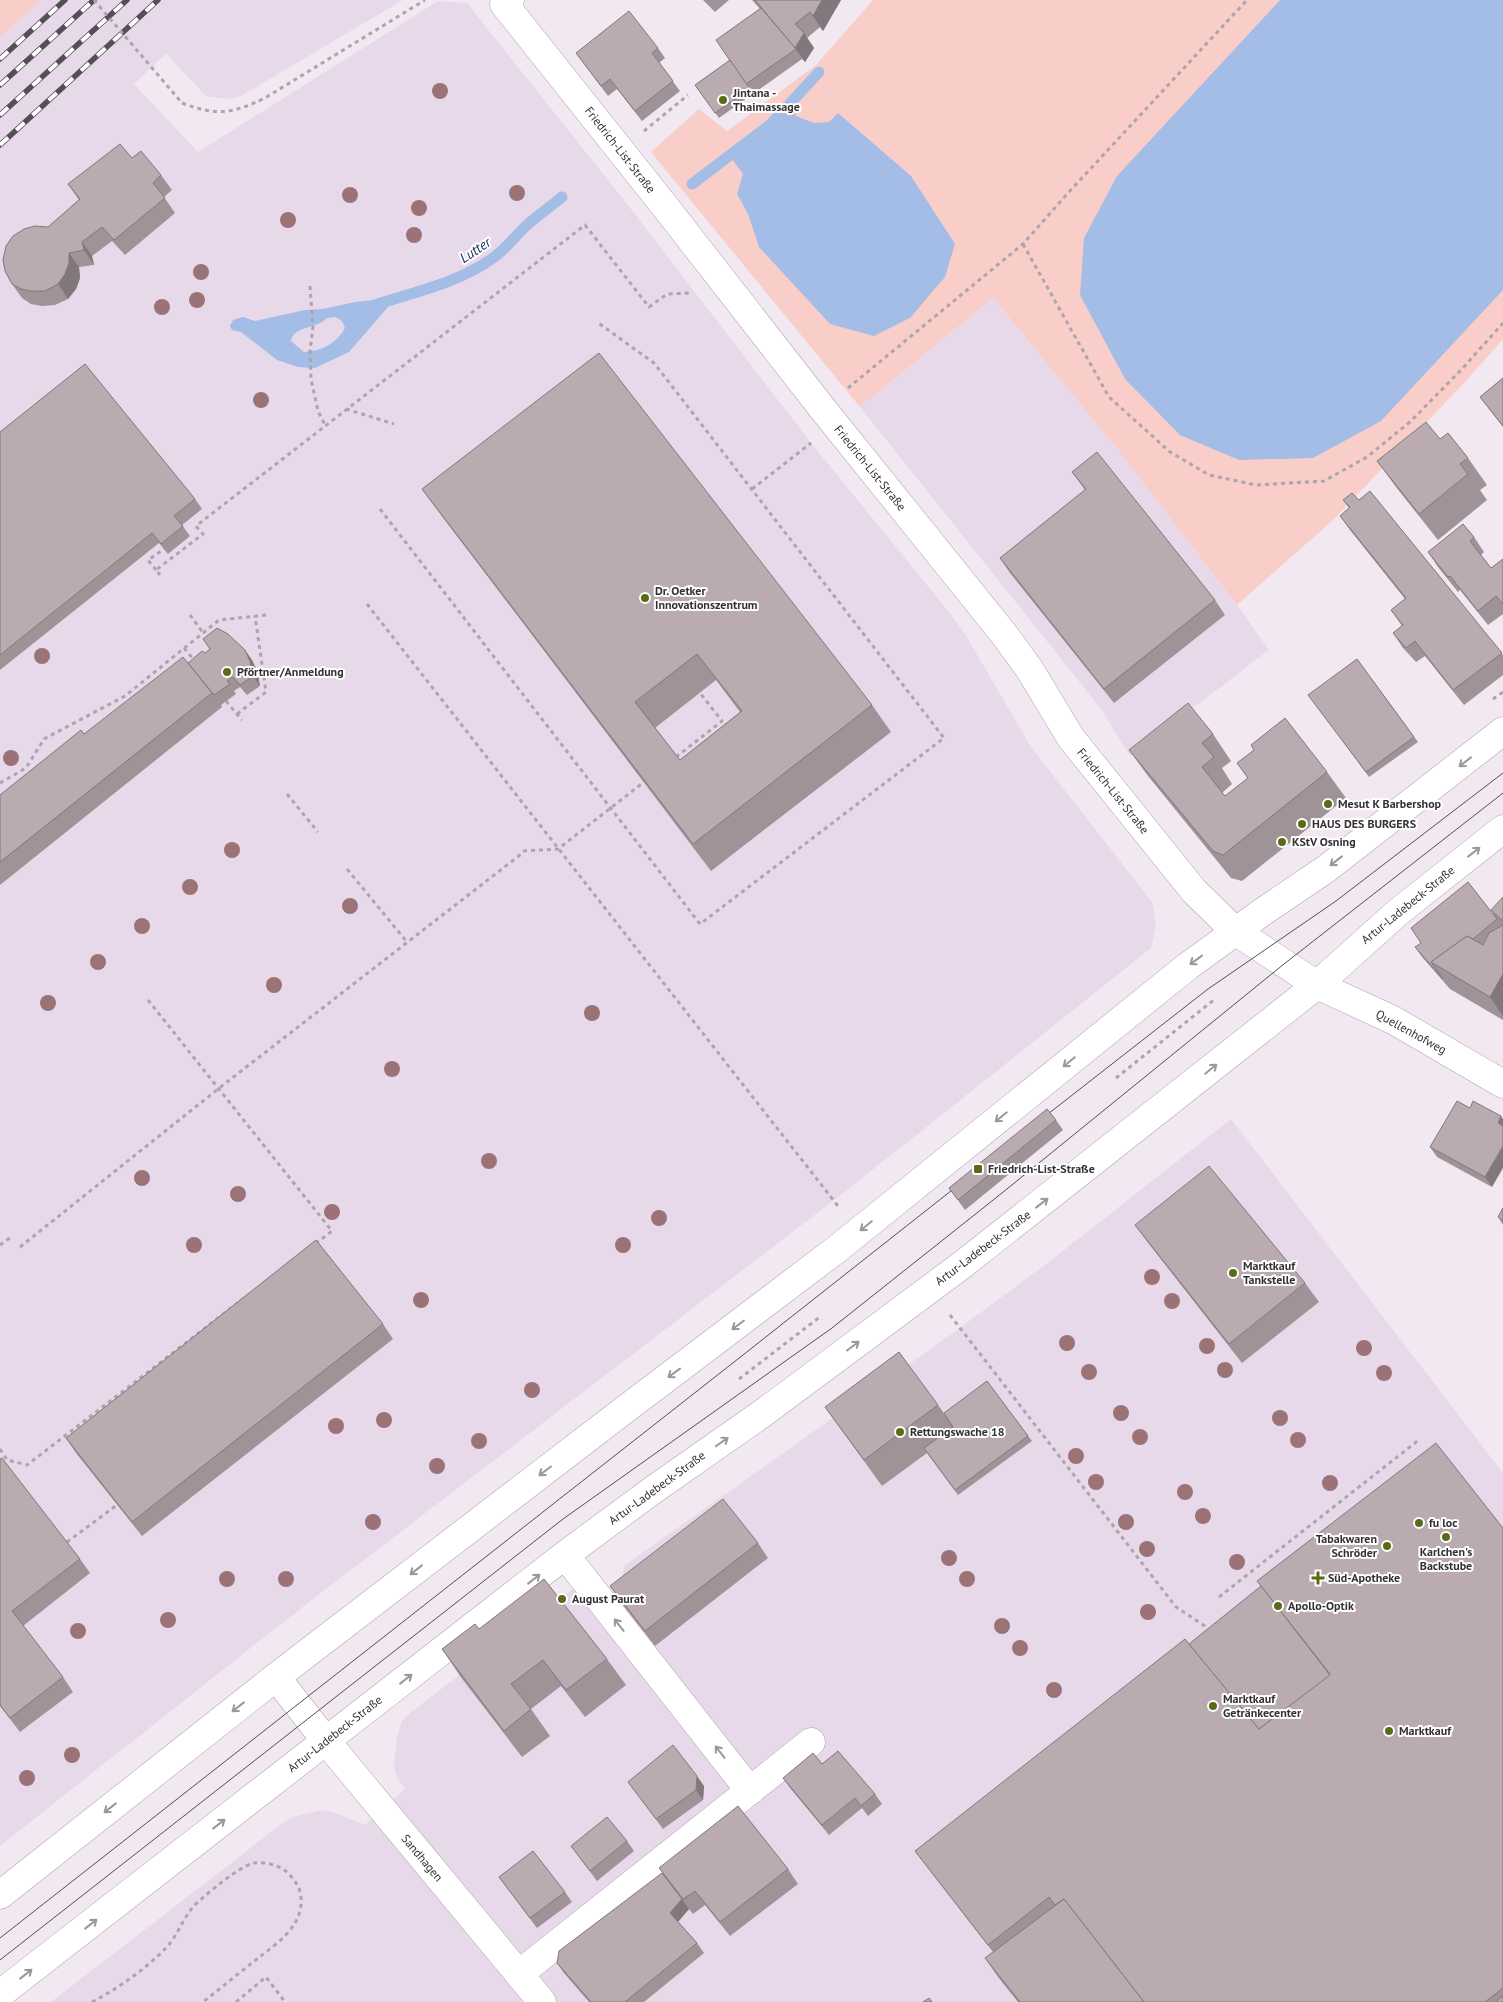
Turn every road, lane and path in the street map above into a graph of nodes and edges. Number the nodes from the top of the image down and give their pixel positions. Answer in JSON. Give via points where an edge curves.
{"nodes":[{"id":1,"x":94,"y":0,"type":"edge"},
{"id":2,"x":425,"y":0,"type":"edge"},
{"id":3,"x":1247,"y":0,"type":"edge"},
{"id":4,"x":507,"y":2,"type":"edge"},
{"id":5,"x":688,"y":95,"type":"dead end"},
{"id":6,"x":620,"y":150,"type":"junction"},
{"id":7,"x":1023,"y":244,"type":"junction"},
{"id":8,"x":310,"y":286,"type":"dead end"},
{"id":9,"x":730,"y":291,"type":"junction"},
{"id":10,"x":597,"y":322,"type":"dead end"},
{"id":11,"x":1503,"y":323,"type":"edge"},
{"id":12,"x":346,"y":409,"type":"junction"},
{"id":13,"x":828,"y":417,"type":"junction"},
{"id":14,"x":394,"y":424,"type":"dead end"},
{"id":15,"x":326,"y":425,"type":"junction"},
{"id":16,"x":752,"y":489,"type":"junction"},
{"id":17,"x":380,"y":508,"type":"dead end"},
{"id":18,"x":164,"y":549,"type":"edge"},
{"id":19,"x":140,"y":558,"type":"edge"},
{"id":20,"x":148,"y":560,"type":"junction"},
{"id":21,"x":156,"y":570,"type":"junction"},
{"id":22,"x":160,"y":575,"type":"dead end"},
{"id":23,"x":367,"y":604,"type":"dead end"},
{"id":24,"x":190,"y":615,"type":"dead end"},
{"id":25,"x":267,"y":615,"type":"dead end"},
{"id":26,"x":255,"y":616,"type":"junction"},
{"id":27,"x":203,"y":633,"type":"junction"},
{"id":28,"x":184,"y":648,"type":"junction"},
{"id":29,"x":200,"y":668,"type":"edge"},
{"id":30,"x":700,"y":693,"type":"edge"},
{"id":31,"x":226,"y":701,"type":"edge"},
{"id":32,"x":237,"y":714,"type":"junction"},
{"id":33,"x":242,"y":720,"type":"dead end"},
{"id":34,"x":1503,"y":731,"type":"edge"},
{"id":35,"x":676,"y":757,"type":"edge"},
{"id":36,"x":644,"y":782,"type":"edge"},
{"id":37,"x":0,"y":783,"type":"edge"},
{"id":38,"x":287,"y":794,"type":"dead end"},
{"id":39,"x":610,"y":808,"type":"junction"},
{"id":40,"x":1503,"y":829,"type":"edge"},
{"id":41,"x":318,"y":832,"type":"dead end"},
{"id":42,"x":558,"y":849,"type":"junction"},
{"id":43,"x":347,"y":869,"type":"dead end"},
{"id":44,"x":1235,"y":931,"type":"junction"},
{"id":45,"x":407,"y":942,"type":"junction"},
{"id":46,"x":1317,"y":985,"type":"junction"},
{"id":47,"x":1215,"y":999,"type":"dead end"},
{"id":48,"x":148,"y":1000,"type":"dead end"},
{"id":49,"x":1116,"y":1078,"type":"dead end"},
{"id":50,"x":1503,"y":1084,"type":"edge"},
{"id":51,"x":218,"y":1089,"type":"junction"},
{"id":52,"x":840,"y":1208,"type":"dead end"},
{"id":53,"x":11,"y":1237,"type":"dead end"},
{"id":54,"x":0,"y":1246,"type":"edge"},
{"id":55,"x":20,"y":1248,"type":"dead end"},
{"id":56,"x":308,"y":1249,"type":"edge"},
{"id":57,"x":254,"y":1290,"type":"edge"},
{"id":58,"x":946,"y":1311,"type":"dead end"},
{"id":59,"x":821,"y":1316,"type":"dead end"},
{"id":60,"x":739,"y":1379,"type":"dead end"},
{"id":61,"x":1420,"y":1439,"type":"dead end"},
{"id":62,"x":0,"y":1449,"type":"edge"},
{"id":63,"x":117,"y":1505,"type":"edge"},
{"id":64,"x":67,"y":1542,"type":"edge"},
{"id":65,"x":565,"y":1555,"type":"junction"},
{"id":66,"x":1219,"y":1597,"type":"dead end"},
{"id":67,"x":1214,"y":1631,"type":"edge"},
{"id":68,"x":276,"y":1677,"type":"junction"},
{"id":69,"x":326,"y":1741,"type":"junction"},
{"id":70,"x":811,"y":1742,"type":"dead end"},
{"id":71,"x":750,"y":1791,"type":"junction"},
{"id":72,"x":0,"y":1895,"type":"edge"},
{"id":73,"x":519,"y":1974,"type":"junction"},
{"id":74,"x":0,"y":1994,"type":"edge"},
{"id":75,"x":92,"y":2002,"type":"edge"},
{"id":76,"x":203,"y":2002,"type":"edge"},
{"id":77,"x":236,"y":2002,"type":"edge"},
{"id":78,"x":285,"y":2002,"type":"edge"},
{"id":79,"x":542,"y":2002,"type":"edge"}],
"edges":[{"from":1,"to":2,"type":"path","bridge":true,"via":[[182,103],[219,112],[243,109],[265,98]]},
{"from":3,"to":7,"type":"path"},
{"from":4,"to":6,"type":"street","name":"Friedrich-List-Straße"},
{"from":5,"to":6,"type":"path"},
{"from":6,"to":9,"type":"street","name":"Friedrich-List-Straße"},
{"from":7,"to":11,"type":"path","via":[[1109,397],[1170,452],[1209,475],[1256,485],[1324,481],[1367,457],[1411,421]]},
{"from":7,"to":13,"type":"path"},
{"from":8,"to":15,"type":"path","via":[[313,326],[311,379],[318,411]]},
{"from":9,"to":12,"type":"path","via":[[667,294],[649,307],[585,225]]},
{"from":9,"to":13,"type":"street","name":"Friedrich-List-Straße"},
{"from":10,"to":16,"type":"path","via":[[654,363]]},
{"from":12,"to":14,"type":"path"},
{"from":12,"to":15,"type":"path"},
{"from":13,"to":16,"type":"path"},
{"from":13,"to":44,"type":"street","name":"Friedrich-List-Straße","via":[[1003,632],[1071,738],[1194,891]]},
{"from":15,"to":21,"type":"path","via":[[196,526],[203,534]]},
{"from":16,"to":39,"type":"path","via":[[944,738],[700,924]]},
{"from":17,"to":39,"type":"path"},
{"from":18,"to":20,"type":"path"},
{"from":19,"to":20,"type":"path"},
{"from":20,"to":21,"type":"path"},
{"from":21,"to":22,"type":"path"},
{"from":23,"to":42,"type":"path"},
{"from":24,"to":27,"type":"path"},
{"from":25,"to":26,"type":"path"},
{"from":26,"to":27,"type":"path","via":[[219,620]]},
{"from":26,"to":32,"type":"path","via":[[266,692]]},
{"from":27,"to":28,"type":"path"},
{"from":28,"to":29,"type":"path"},
{"from":28,"to":37,"type":"path","via":[[125,696],[44,739],[26,768]]},
{"from":30,"to":35,"type":"path","via":[[722,721]]},
{"from":31,"to":32,"type":"path"},
{"from":32,"to":33,"type":"path"},
{"from":34,"to":44,"type":"street","one_way":true,"via":[[1326,869]]},
{"from":36,"to":39,"type":"path"},
{"from":38,"to":41,"type":"path"},
{"from":39,"to":42,"type":"path"},
{"from":46,"to":40,"type":"street","name":"Artur-Ladebeck-Straße","one_way":true,"via":[[1397,913]]},
{"from":42,"to":45,"type":"path","via":[[524,851]]},
{"from":42,"to":52,"type":"path"},
{"from":43,"to":45,"type":"path"},
{"from":44,"to":46,"type":"street"},
{"from":44,"to":68,"type":"street","one_way":true,"via":[[837,1249]]},
{"from":45,"to":51,"type":"path"},
{"from":46,"to":50,"type":"street","name":"Quellenhofweg","via":[[1393,1020]]},
{"from":65,"to":46,"type":"street","name":"Artur-Ladebeck-Straße","one_way":true,"via":[[962,1265]]},
{"from":47,"to":49,"type":"path"},
{"from":48,"to":51,"type":"path"},
{"from":51,"to":55,"type":"path"},
{"from":51,"to":56,"type":"path","via":[[332,1231]]},
{"from":53,"to":54,"type":"path"},
{"from":57,"to":62,"type":"path","via":[[27,1464],[8,1460]]},
{"from":58,"to":67,"type":"path","via":[[1176,1608]]},
{"from":59,"to":60,"type":"path"},
{"from":61,"to":66,"type":"path"},
{"from":63,"to":64,"type":"path"},
{"from":69,"to":65,"type":"street","name":"Artur-Ladebeck-Straße","one_way":true},
{"from":71,"to":65,"type":"street","one_way":true},
{"from":68,"to":69,"type":"street","name":"Sandhagen"},
{"from":68,"to":72,"type":"street","one_way":true},
{"from":69,"to":73,"type":"street","name":"Sandhagen"},
{"from":74,"to":69,"type":"street","name":"Artur-Ladebeck-Straße","one_way":true},
{"from":70,"to":71,"type":"street"},
{"from":71,"to":73,"type":"street"},
{"from":73,"to":79,"type":"street","name":"Sandhagen"},
{"from":75,"to":76,"type":"path","via":[[144,1968],[171,1942],[192,1908],[242,1868],[265,1863],[278,1866],[298,1886],[302,1899],[295,1923],[273,1946]]},
{"from":77,"to":78,"type":"path","via":[[266,1977]]}]}
